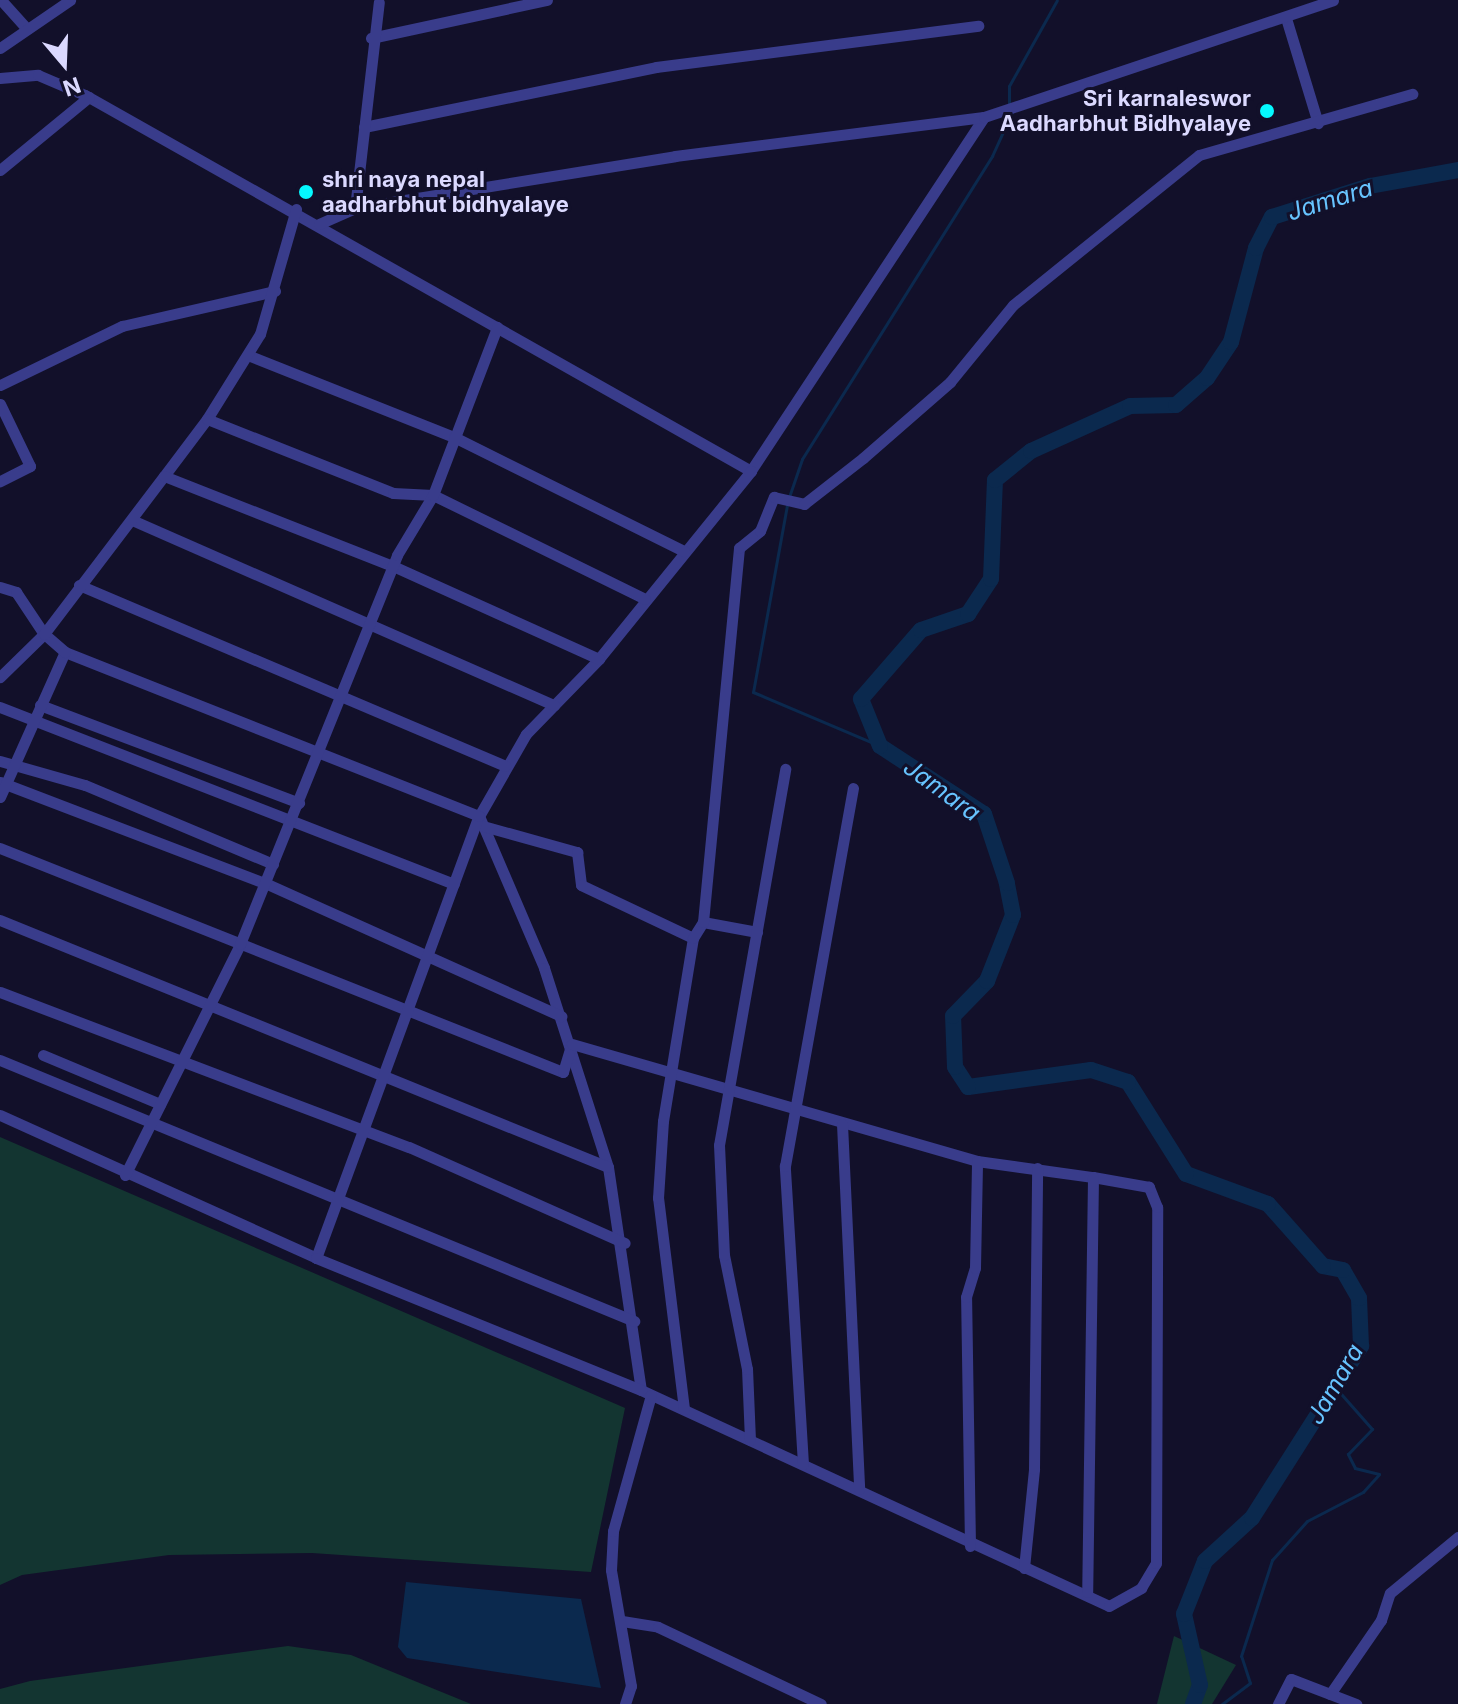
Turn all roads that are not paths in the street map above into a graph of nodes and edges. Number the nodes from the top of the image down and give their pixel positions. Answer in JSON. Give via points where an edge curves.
{"nodes":[{"id":1,"x":1,"y":0,"type":"edge"},
{"id":2,"x":70,"y":0,"type":"edge"},
{"id":3,"x":547,"y":0,"type":"edge"},
{"id":4,"x":1333,"y":0,"type":"edge"},
{"id":5,"x":379,"y":2,"type":"dead end"},
{"id":6,"x":1286,"y":18,"type":"junction"},
{"id":7,"x":978,"y":26,"type":"dead end"},
{"id":8,"x":27,"y":29,"type":"junction"},
{"id":9,"x":371,"y":38,"type":"junction"},
{"id":10,"x":0,"y":48,"type":"edge"},
{"id":11,"x":0,"y":78,"type":"edge"},
{"id":12,"x":1412,"y":94,"type":"dead end"},
{"id":13,"x":89,"y":97,"type":"junction"},
{"id":14,"x":984,"y":117,"type":"junction"},
{"id":15,"x":1318,"y":123,"type":"junction"},
{"id":16,"x":364,"y":127,"type":"junction"},
{"id":17,"x":0,"y":170,"type":"edge"},
{"id":18,"x":355,"y":208,"type":"junction"},
{"id":19,"x":296,"y":209,"type":"junction"},
{"id":20,"x":319,"y":224,"type":"junction"},
{"id":21,"x":275,"y":291,"type":"junction"},
{"id":22,"x":497,"y":327,"type":"junction"},
{"id":23,"x":250,"y":356,"type":"junction"},
{"id":24,"x":0,"y":385,"type":"edge"},
{"id":25,"x":0,"y":404,"type":"edge"},
{"id":26,"x":207,"y":419,"type":"junction"},
{"id":27,"x":454,"y":437,"type":"junction"},
{"id":28,"x":751,"y":471,"type":"junction"},
{"id":29,"x":164,"y":476,"type":"junction"},
{"id":30,"x":0,"y":481,"type":"edge"},
{"id":31,"x":433,"y":495,"type":"junction"},
{"id":32,"x":132,"y":520,"type":"junction"},
{"id":33,"x":684,"y":551,"type":"junction"},
{"id":34,"x":393,"y":566,"type":"junction"},
{"id":35,"x":79,"y":585,"type":"junction"},
{"id":36,"x":0,"y":587,"type":"edge"},
{"id":37,"x":645,"y":599,"type":"junction"},
{"id":38,"x":371,"y":622,"type":"junction"},
{"id":39,"x":44,"y":634,"type":"junction"},
{"id":40,"x":65,"y":652,"type":"junction"},
{"id":41,"x":599,"y":659,"type":"junction"},
{"id":42,"x":0,"y":677,"type":"edge"},
{"id":43,"x":342,"y":697,"type":"junction"},
{"id":44,"x":40,"y":705,"type":"junction"},
{"id":45,"x":554,"y":705,"type":"junction"},
{"id":46,"x":0,"y":707,"type":"edge"},
{"id":47,"x":33,"y":721,"type":"junction"},
{"id":48,"x":318,"y":756,"type":"junction"},
{"id":49,"x":0,"y":761,"type":"edge"},
{"id":50,"x":14,"y":765,"type":"junction"},
{"id":51,"x":505,"y":766,"type":"junction"},
{"id":52,"x":785,"y":769,"type":"dead end"},
{"id":53,"x":3,"y":784,"type":"edge"},
{"id":54,"x":853,"y":788,"type":"dead end"},
{"id":55,"x":0,"y":797,"type":"edge"},
{"id":56,"x":299,"y":803,"type":"junction"},
{"id":57,"x":291,"y":820,"type":"junction"},
{"id":58,"x":481,"y":821,"type":"junction"},
{"id":59,"x":0,"y":848,"type":"edge"},
{"id":60,"x":273,"y":864,"type":"junction"},
{"id":61,"x":265,"y":883,"type":"junction"},
{"id":62,"x":454,"y":884,"type":"junction"},
{"id":63,"x":0,"y":920,"type":"edge"},
{"id":64,"x":703,"y":922,"type":"junction"},
{"id":65,"x":757,"y":932,"type":"junction"},
{"id":66,"x":693,"y":938,"type":"junction"},
{"id":67,"x":240,"y":944,"type":"junction"},
{"id":68,"x":431,"y":955,"type":"junction"},
{"id":69,"x":0,"y":992,"type":"edge"},
{"id":70,"x":211,"y":1005,"type":"junction"},
{"id":71,"x":411,"y":1008,"type":"junction"},
{"id":72,"x":561,"y":1016,"type":"junction"},
{"id":73,"x":572,"y":1044,"type":"junction"},
{"id":74,"x":43,"y":1055,"type":"dead end"},
{"id":75,"x":0,"y":1060,"type":"edge"},
{"id":76,"x":179,"y":1064,"type":"junction"},
{"id":77,"x":672,"y":1070,"type":"junction"},
{"id":78,"x":386,"y":1072,"type":"junction"},
{"id":79,"x":727,"y":1091,"type":"junction"},
{"id":80,"x":160,"y":1104,"type":"junction"},
{"id":81,"x":792,"y":1109,"type":"junction"},
{"id":82,"x":0,"y":1115,"type":"edge"},
{"id":83,"x":152,"y":1121,"type":"junction"},
{"id":84,"x":842,"y":1124,"type":"junction"},
{"id":85,"x":366,"y":1132,"type":"junction"},
{"id":86,"x":977,"y":1161,"type":"junction"},
{"id":87,"x":608,"y":1167,"type":"junction"},
{"id":88,"x":1037,"y":1168,"type":"junction"},
{"id":89,"x":125,"y":1175,"type":"junction"},
{"id":90,"x":1093,"y":1177,"type":"junction"},
{"id":91,"x":341,"y":1196,"type":"junction"},
{"id":92,"x":625,"y":1243,"type":"junction"},
{"id":93,"x":316,"y":1258,"type":"junction"},
{"id":94,"x":634,"y":1321,"type":"junction"},
{"id":95,"x":646,"y":1392,"type":"junction"},
{"id":96,"x":684,"y":1409,"type":"junction"},
{"id":97,"x":750,"y":1440,"type":"junction"},
{"id":98,"x":803,"y":1464,"type":"junction"},
{"id":99,"x":859,"y":1489,"type":"junction"},
{"id":100,"x":1458,"y":1537,"type":"edge"},
{"id":101,"x":970,"y":1546,"type":"junction"},
{"id":102,"x":1024,"y":1568,"type":"junction"},
{"id":103,"x":1087,"y":1592,"type":"junction"},
{"id":104,"x":622,"y":1621,"type":"junction"},
{"id":105,"x":1330,"y":1694,"type":"junction"},
{"id":106,"x":625,"y":1704,"type":"edge"},
{"id":107,"x":821,"y":1704,"type":"edge"},
{"id":108,"x":1278,"y":1704,"type":"edge"},
{"id":109,"x":1356,"y":1704,"type":"edge"}],
"edges":[{"from":1,"to":8,"type":"street"},
{"from":2,"to":8,"type":"street"},
{"from":3,"to":9,"type":"street"},
{"from":4,"to":6,"type":"street"},
{"from":5,"to":9,"type":"street"},
{"from":6,"to":14,"type":"street"},
{"from":6,"to":15,"type":"street"},
{"from":7,"to":16,"type":"street","via":[[656,67]]},
{"from":8,"to":10,"type":"street"},
{"from":9,"to":16,"type":"street"},
{"from":11,"to":13,"type":"street","via":[[38,75]]},
{"from":12,"to":15,"type":"street"},
{"from":13,"to":17,"type":"street"},
{"from":13,"to":19,"type":"street"},
{"from":14,"to":18,"type":"street","via":[[675,156]]},
{"from":14,"to":28,"type":"street"},
{"from":15,"to":64,"type":"street","via":[[1199,155],[1150,188],[1013,305],[950,382],[863,458],[804,504],[774,497],[760,531],[739,548]]},
{"from":16,"to":18,"type":"street"},
{"from":18,"to":20,"type":"street"},
{"from":19,"to":20,"type":"street"},
{"from":19,"to":21,"type":"street"},
{"from":20,"to":22,"type":"street"},
{"from":21,"to":23,"type":"street"},
{"from":21,"to":24,"type":"street","via":[[122,326]]},
{"from":22,"to":27,"type":"street"},
{"from":22,"to":28,"type":"street"},
{"from":23,"to":26,"type":"street"},
{"from":23,"to":27,"type":"street"},
{"from":25,"to":30,"type":"street","via":[[30,466]]},
{"from":26,"to":29,"type":"street"},
{"from":26,"to":31,"type":"street","via":[[393,493]]},
{"from":27,"to":31,"type":"street"},
{"from":27,"to":33,"type":"street"},
{"from":28,"to":33,"type":"street"},
{"from":29,"to":32,"type":"street"},
{"from":29,"to":34,"type":"street"},
{"from":31,"to":34,"type":"street"},
{"from":31,"to":37,"type":"street"},
{"from":32,"to":35,"type":"street"},
{"from":32,"to":38,"type":"street"},
{"from":33,"to":37,"type":"street"},
{"from":34,"to":38,"type":"street"},
{"from":34,"to":41,"type":"street"},
{"from":35,"to":39,"type":"street"},
{"from":35,"to":43,"type":"street"},
{"from":36,"to":39,"type":"street","via":[[16,592]]},
{"from":37,"to":41,"type":"street"},
{"from":38,"to":43,"type":"street"},
{"from":38,"to":45,"type":"street"},
{"from":39,"to":40,"type":"street"},
{"from":39,"to":42,"type":"street"},
{"from":40,"to":44,"type":"street"},
{"from":40,"to":48,"type":"street"},
{"from":41,"to":45,"type":"street"},
{"from":43,"to":48,"type":"street"},
{"from":43,"to":51,"type":"street"},
{"from":44,"to":47,"type":"street"},
{"from":44,"to":56,"type":"street"},
{"from":45,"to":51,"type":"street"},
{"from":46,"to":47,"type":"street"},
{"from":47,"to":50,"type":"street"},
{"from":47,"to":57,"type":"street"},
{"from":48,"to":56,"type":"street"},
{"from":48,"to":58,"type":"street"},
{"from":49,"to":50,"type":"street"},
{"from":50,"to":53,"type":"street"},
{"from":50,"to":60,"type":"street","via":[[85,785]]},
{"from":51,"to":58,"type":"street"},
{"from":52,"to":65,"type":"street"},
{"from":53,"to":55,"type":"street"},
{"from":53,"to":61,"type":"street"},
{"from":54,"to":81,"type":"street"},
{"from":56,"to":57,"type":"street"},
{"from":57,"to":60,"type":"street"},
{"from":57,"to":62,"type":"street"},
{"from":58,"to":62,"type":"street"},
{"from":58,"to":66,"type":"street","via":[[577,852],[581,885]]},
{"from":58,"to":72,"type":"street"},
{"from":59,"to":67,"type":"street"},
{"from":60,"to":61,"type":"street"},
{"from":61,"to":67,"type":"street"},
{"from":61,"to":68,"type":"street"},
{"from":62,"to":68,"type":"street"},
{"from":63,"to":70,"type":"street"},
{"from":64,"to":65,"type":"street"},
{"from":64,"to":66,"type":"street"},
{"from":65,"to":79,"type":"street"},
{"from":66,"to":77,"type":"street"},
{"from":67,"to":70,"type":"street"},
{"from":67,"to":71,"type":"street"},
{"from":68,"to":71,"type":"street"},
{"from":68,"to":72,"type":"street"},
{"from":69,"to":76,"type":"street"},
{"from":70,"to":76,"type":"street"},
{"from":70,"to":78,"type":"street"},
{"from":71,"to":73,"type":"street","via":[[563,1072]]},
{"from":71,"to":78,"type":"street"},
{"from":72,"to":73,"type":"street"},
{"from":73,"to":77,"type":"street"},
{"from":73,"to":87,"type":"street"},
{"from":74,"to":80,"type":"street"},
{"from":75,"to":83,"type":"street"},
{"from":76,"to":80,"type":"street"},
{"from":76,"to":85,"type":"street"},
{"from":77,"to":79,"type":"street"},
{"from":77,"to":96,"type":"street","via":[[658,1198]]},
{"from":78,"to":85,"type":"street"},
{"from":78,"to":87,"type":"street"},
{"from":79,"to":81,"type":"street"},
{"from":79,"to":97,"type":"street","via":[[719,1145],[724,1255],[747,1369]]},
{"from":80,"to":83,"type":"street"},
{"from":81,"to":84,"type":"street"},
{"from":81,"to":98,"type":"street","via":[[785,1219],[802,1361]]},
{"from":82,"to":89,"type":"street"},
{"from":83,"to":89,"type":"street"},
{"from":83,"to":91,"type":"street"},
{"from":84,"to":86,"type":"street"},
{"from":84,"to":99,"type":"street"},
{"from":85,"to":91,"type":"street"},
{"from":85,"to":92,"type":"street"},
{"from":86,"to":88,"type":"street"},
{"from":86,"to":101,"type":"street","via":[[975,1268],[966,1297]]},
{"from":87,"to":92,"type":"street"},
{"from":88,"to":90,"type":"street"},
{"from":88,"to":102,"type":"street","via":[[1034,1469]]},
{"from":89,"to":93,"type":"street"},
{"from":90,"to":103,"type":"street"},
{"from":90,"to":103,"type":"street","via":[[1149,1187],[1157,1207],[1159,1392],[1153,1575],[1109,1606]]},
{"from":91,"to":93,"type":"street"},
{"from":91,"to":94,"type":"street"},
{"from":92,"to":94,"type":"street"},
{"from":93,"to":95,"type":"street"},
{"from":94,"to":95,"type":"street"},
{"from":95,"to":96,"type":"street"},
{"from":95,"to":104,"type":"street","via":[[613,1531],[611,1570]]},
{"from":96,"to":97,"type":"street"},
{"from":97,"to":98,"type":"street"},
{"from":98,"to":99,"type":"street"},
{"from":99,"to":101,"type":"street"},
{"from":100,"to":105,"type":"street","via":[[1397,1584]]},
{"from":101,"to":102,"type":"street"},
{"from":102,"to":103,"type":"street"},
{"from":104,"to":106,"type":"street","via":[[631,1686]]},
{"from":104,"to":107,"type":"street","via":[[658,1627]]},
{"from":105,"to":108,"type":"street","via":[[1291,1679]]},
{"from":105,"to":109,"type":"street"}]}
